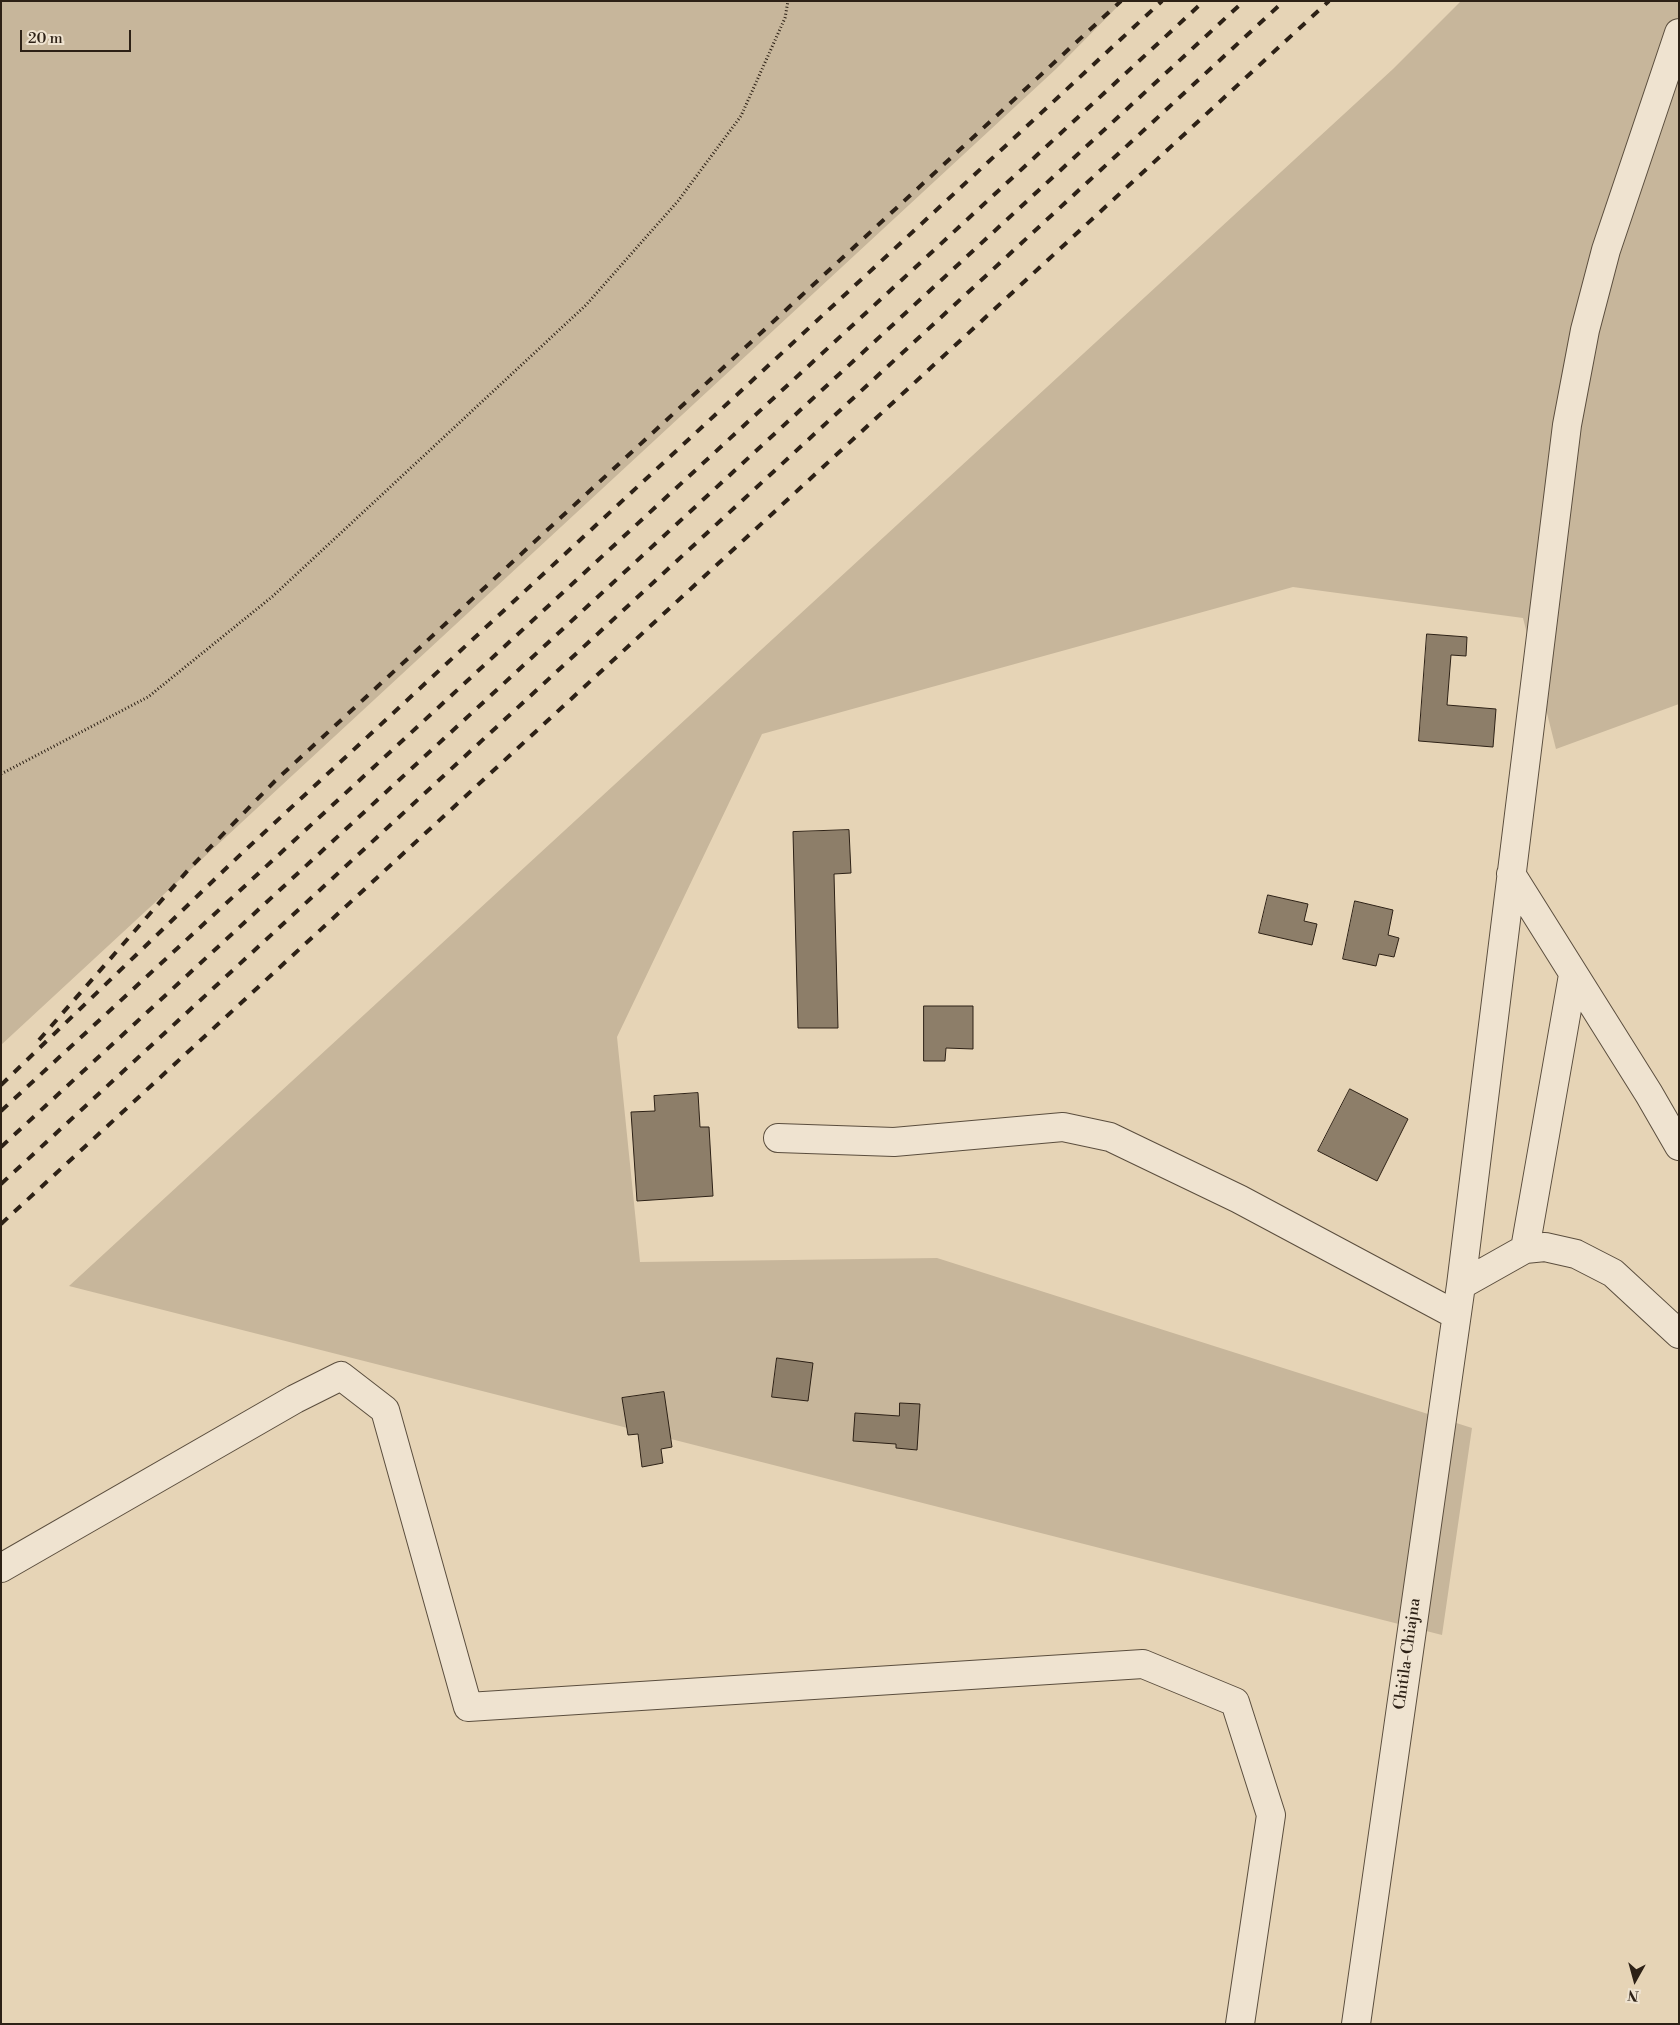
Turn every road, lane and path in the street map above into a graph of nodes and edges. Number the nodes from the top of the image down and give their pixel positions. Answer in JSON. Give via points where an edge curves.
{"nodes":[{"id":1,"x":788,"y":1,"type":"edge"},
{"id":2,"x":1679,"y":33,"type":"edge"},
{"id":3,"x":1,"y":774,"type":"edge"},
{"id":4,"x":1511,"y":874,"type":"junction"},
{"id":5,"x":1573,"y":975,"type":"junction"},
{"id":6,"x":778,"y":1138,"type":"dead end"},
{"id":7,"x":1679,"y":1146,"type":"edge"},
{"id":8,"x":1525,"y":1249,"type":"junction"},
{"id":9,"x":1461,"y":1285,"type":"junction"},
{"id":10,"x":1456,"y":1315,"type":"junction"},
{"id":11,"x":1679,"y":1334,"type":"edge"},
{"id":12,"x":1,"y":1568,"type":"edge"},
{"id":13,"x":1240,"y":2024,"type":"edge"},
{"id":14,"x":1356,"y":2024,"type":"edge"}],
"edges":[{"from":1,"to":3,"type":"path","via":[[785,18],[741,116],[678,201],[586,305],[273,596],[148,697]]},
{"from":2,"to":4,"type":"street","name":"Chitila-Chiajna","via":[[1606,250],[1585,330],[1566,435]]},
{"from":4,"to":5,"type":"street"},
{"from":4,"to":9,"type":"street","name":"Chitila-Chiajna"},
{"from":5,"to":7,"type":"street"},
{"from":5,"to":8,"type":"street"},
{"from":6,"to":10,"type":"street","via":[[894,1142],[1063,1127],[1110,1137],[1239,1199]]},
{"from":8,"to":9,"type":"street"},
{"from":8,"to":11,"type":"street","via":[[1545,1247],[1576,1254],[1614,1273]]},
{"from":9,"to":10,"type":"street","name":"Chitila-Chiajna"},
{"from":10,"to":14,"type":"street","name":"Chitila-Chiajna"},
{"from":12,"to":13,"type":"street","via":[[295,1399],[341,1376],[385,1410],[468,1707],[1143,1664],[1235,1702],[1271,1815]]}]}
